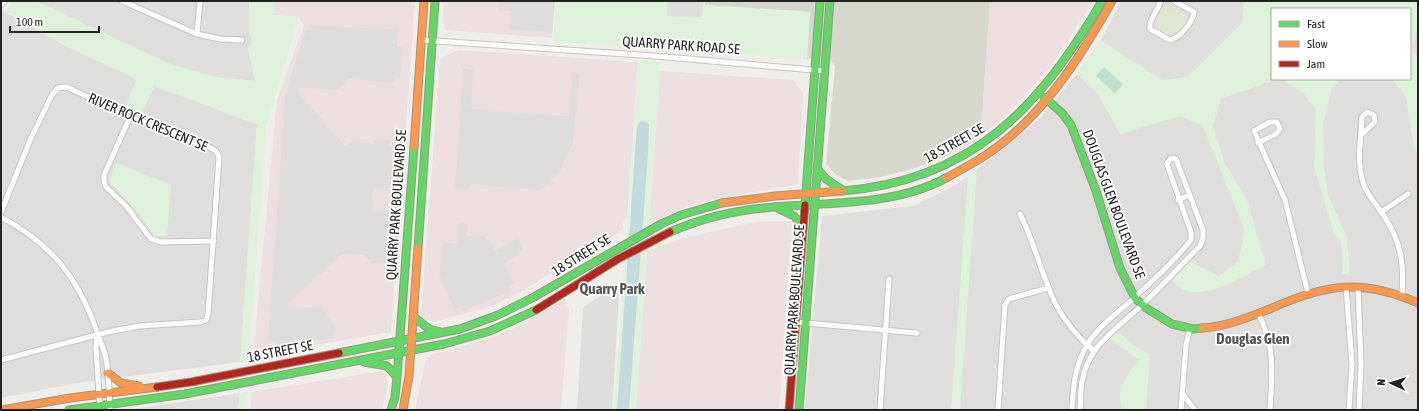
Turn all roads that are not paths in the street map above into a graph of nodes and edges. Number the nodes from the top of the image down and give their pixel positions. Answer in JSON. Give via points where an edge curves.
{"nodes":[{"id":1,"x":122,"y":1,"type":"edge"},
{"id":2,"x":200,"y":1,"type":"edge"},
{"id":3,"x":424,"y":1,"type":"edge"},
{"id":4,"x":435,"y":1,"type":"edge"},
{"id":5,"x":820,"y":1,"type":"edge"},
{"id":6,"x":830,"y":1,"type":"edge"},
{"id":7,"x":1102,"y":1,"type":"edge"},
{"id":8,"x":1112,"y":1,"type":"edge"},
{"id":9,"x":1161,"y":1,"type":"edge"},
{"id":10,"x":1174,"y":1,"type":"edge"},
{"id":11,"x":197,"y":34,"type":"junction"},
{"id":12,"x":242,"y":40,"type":"dead end"},
{"id":13,"x":421,"y":40,"type":"junction"},
{"id":14,"x":432,"y":41,"type":"junction"},
{"id":15,"x":816,"y":70,"type":"junction"},
{"id":16,"x":825,"y":71,"type":"junction"},
{"id":17,"x":1040,"y":94,"type":"junction"},
{"id":18,"x":1047,"y":100,"type":"junction"},
{"id":19,"x":130,"y":117,"type":"junction"},
{"id":20,"x":1361,"y":135,"type":"dead end"},
{"id":21,"x":1258,"y":142,"type":"junction"},
{"id":22,"x":818,"y":168,"type":"junction"},
{"id":23,"x":844,"y":191,"type":"junction"},
{"id":24,"x":815,"y":192,"type":"junction"},
{"id":25,"x":806,"y":193,"type":"junction"},
{"id":26,"x":1408,"y":194,"type":"dead end"},
{"id":27,"x":1189,"y":195,"type":"junction"},
{"id":28,"x":1178,"y":200,"type":"junction"},
{"id":29,"x":815,"y":205,"type":"junction"},
{"id":30,"x":804,"y":206,"type":"junction"},
{"id":31,"x":776,"y":207,"type":"junction"},
{"id":32,"x":1,"y":212,"type":"edge"},
{"id":33,"x":1381,"y":212,"type":"junction"},
{"id":34,"x":1020,"y":214,"type":"dead end"},
{"id":35,"x":1,"y":217,"type":"edge"},
{"id":36,"x":803,"y":226,"type":"junction"},
{"id":37,"x":1191,"y":240,"type":"junction"},
{"id":38,"x":214,"y":241,"type":"junction"},
{"id":39,"x":1200,"y":246,"type":"junction"},
{"id":40,"x":889,"y":279,"type":"dead end"},
{"id":41,"x":1346,"y":287,"type":"junction"},
{"id":42,"x":1358,"y":287,"type":"junction"},
{"id":43,"x":1048,"y":288,"type":"junction"},
{"id":44,"x":1308,"y":293,"type":"junction"},
{"id":45,"x":1402,"y":295,"type":"junction"},
{"id":46,"x":1135,"y":298,"type":"junction"},
{"id":47,"x":1418,"y":303,"type":"edge"},
{"id":48,"x":1142,"y":306,"type":"junction"},
{"id":49,"x":1258,"y":313,"type":"junction"},
{"id":50,"x":413,"y":316,"type":"junction"},
{"id":51,"x":795,"y":322,"type":"junction"},
{"id":52,"x":804,"y":324,"type":"junction"},
{"id":53,"x":1190,"y":328,"type":"junction"},
{"id":54,"x":886,"y":330,"type":"junction"},
{"id":55,"x":443,"y":333,"type":"junction"},
{"id":56,"x":917,"y":333,"type":"dead end"},
{"id":57,"x":98,"y":334,"type":"junction"},
{"id":58,"x":412,"y":339,"type":"junction"},
{"id":59,"x":400,"y":341,"type":"junction"},
{"id":60,"x":1087,"y":345,"type":"junction"},
{"id":61,"x":410,"y":350,"type":"junction"},
{"id":62,"x":1094,"y":351,"type":"junction"},
{"id":63,"x":399,"y":353,"type":"junction"},
{"id":64,"x":1,"y":360,"type":"edge"},
{"id":65,"x":356,"y":361,"type":"junction"},
{"id":66,"x":108,"y":373,"type":"junction"},
{"id":67,"x":397,"y":377,"type":"junction"},
{"id":68,"x":147,"y":388,"type":"junction"},
{"id":69,"x":1350,"y":391,"type":"junction"},
{"id":70,"x":1360,"y":391,"type":"junction"},
{"id":71,"x":109,"y":393,"type":"junction"},
{"id":72,"x":1182,"y":393,"type":"junction"},
{"id":73,"x":99,"y":394,"type":"junction"},
{"id":74,"x":110,"y":407,"type":"edge"},
{"id":75,"x":100,"y":408,"type":"edge"},
{"id":76,"x":2,"y":410,"type":"edge"},
{"id":77,"x":69,"y":410,"type":"edge"},
{"id":78,"x":391,"y":410,"type":"edge"},
{"id":79,"x":403,"y":410,"type":"edge"},
{"id":80,"x":789,"y":410,"type":"edge"},
{"id":81,"x":799,"y":410,"type":"edge"},
{"id":82,"x":880,"y":410,"type":"edge"},
{"id":83,"x":998,"y":410,"type":"edge"},
{"id":84,"x":1072,"y":410,"type":"edge"},
{"id":85,"x":1080,"y":410,"type":"edge"},
{"id":86,"x":1181,"y":410,"type":"edge"},
{"id":87,"x":1195,"y":410,"type":"edge"},
{"id":88,"x":1270,"y":410,"type":"edge"},
{"id":89,"x":1349,"y":410,"type":"edge"},
{"id":90,"x":1359,"y":410,"type":"edge"}],
"edges":[{"from":1,"to":11,"type":"street"},
{"from":2,"to":11,"type":"street"},
{"from":3,"to":13,"type":"main road","name":"QUARRY PARK BOULEVARD SE"},
{"from":4,"to":14,"type":"main road","name":"QUARRY PARK BOULEVARD SE"},
{"from":5,"to":15,"type":"main road"},
{"from":6,"to":16,"type":"main road"},
{"from":7,"to":17,"type":"main road","name":"18 STREET SE","via":[[1073,51]]},
{"from":8,"to":18,"type":"main road","name":"18 STREET SE","via":[[1081,54]]},
{"from":9,"to":10,"type":"street","via":[[1150,22],[1150,29],[1170,40],[1176,39],[1193,19],[1194,12]]},
{"from":11,"to":12,"type":"street"},
{"from":13,"to":14,"type":"street","name":"QUARRY PARK ROAD SE"},
{"from":13,"to":59,"type":"main road","name":"QUARRY PARK BOULEVARD SE"},
{"from":14,"to":15,"type":"street","name":"QUARRY PARK ROAD SE"},
{"from":14,"to":50,"type":"main road","name":"QUARRY PARK BOULEVARD SE"},
{"from":15,"to":16,"type":"street","name":"QUARRY PARK ROAD SE"},
{"from":15,"to":25,"type":"main road"},
{"from":16,"to":22,"type":"main road"},
{"from":17,"to":18,"type":"main road","name":"DOUGLAS GLEN BOULEVARD SE"},
{"from":17,"to":23,"type":"main road","name":"18 STREET SE","via":[[1000,132],[954,162],[908,180]]},
{"from":18,"to":29,"type":"main road","name":"18 STREET SE","via":[[1016,133],[1000,145],[970,166],[940,180],[904,194],[885,198]]},
{"from":18,"to":46,"type":"main road","name":"DOUGLAS GLEN BOULEVARD SE","via":[[1071,125],[1123,274]]},
{"from":19,"to":32,"type":"street","name":"RIVER ROCK CRESCENT SE","via":[[67,87],[58,88],[31,138]]},
{"from":19,"to":38,"type":"street","name":"RIVER ROCK CRESCENT SE","via":[[211,148],[218,154],[220,161]]},
{"from":19,"to":38,"type":"street","via":[[104,175],[106,187],[126,206],[147,235],[156,242]]},
{"from":20,"to":33,"type":"street","via":[[1364,185]]},
{"from":21,"to":21,"type":"street","via":[[1276,134],[1280,129],[1277,122],[1270,122],[1254,131]]},
{"from":21,"to":44,"type":"street","via":[[1285,200]]},
{"from":22,"to":23,"type":"main road","via":[[826,179]]},
{"from":22,"to":24,"type":"main road"},
{"from":23,"to":24,"type":"main road","name":"18 STREET SE"},
{"from":24,"to":25,"type":"main road","name":"18 STREET SE"},
{"from":24,"to":29,"type":"main road","name":"QUARRY PARK BOULEVARD SE"},
{"from":25,"to":30,"type":"main road","name":"QUARRY PARK BOULEVARD SE"},
{"from":25,"to":55,"type":"main road","name":"18 STREET SE","via":[[722,202],[678,215],[631,239],[528,302],[478,323]]},
{"from":26,"to":33,"type":"street"},
{"from":27,"to":28,"type":"street"},
{"from":27,"to":28,"type":"street","via":[[1176,159],[1170,158],[1166,164]]},
{"from":27,"to":39,"type":"street","via":[[1203,230]]},
{"from":28,"to":37,"type":"street","via":[[1191,232]]},
{"from":29,"to":30,"type":"main road","name":"18 STREET SE"},
{"from":29,"to":52,"type":"main road","name":"QUARRY PARK BOULEVARD SE"},
{"from":30,"to":31,"type":"main road","name":"18 STREET SE"},
{"from":30,"to":36,"type":"main road","name":"QUARRY PARK BOULEVARD SE"},
{"from":31,"to":36,"type":"main road","via":[[790,213]]},
{"from":31,"to":61,"type":"main road","name":"18 STREET SE","via":[[729,213],[685,226],[656,238],[558,298],[513,322],[469,338]]},
{"from":33,"to":45,"type":"street","via":[[1400,244],[1404,272]]},
{"from":34,"to":43,"type":"street"},
{"from":35,"to":57,"type":"street","via":[[48,250],[69,274],[87,304]]},
{"from":36,"to":51,"type":"main road","name":"QUARRY PARK BOULEVARD SE"},
{"from":37,"to":39,"type":"street"},
{"from":37,"to":46,"type":"street"},
{"from":38,"to":57,"type":"street","name":"RIVER ROCK CRESCENT SE","via":[[206,320],[140,326]]},
{"from":39,"to":48,"type":"street"},
{"from":40,"to":54,"type":"street"},
{"from":41,"to":42,"type":"main road","name":"DOUGLAS GLEN BOULEVARD SE"},
{"from":41,"to":44,"type":"main road","name":"DOUGLAS GLEN BOULEVARD SE"},
{"from":41,"to":69,"type":"street","via":[[1352,364]]},
{"from":42,"to":45,"type":"main road","name":"DOUGLAS GLEN BOULEVARD SE"},
{"from":42,"to":70,"type":"street"},
{"from":43,"to":60,"type":"street","via":[[1064,318],[1078,338]]},
{"from":43,"to":83,"type":"street","via":[[1009,299],[1005,305]]},
{"from":44,"to":49,"type":"main road","name":"DOUGLAS GLEN BOULEVARD SE"},
{"from":45,"to":47,"type":"main road","name":"DOUGLAS GLEN BOULEVARD SE"},
{"from":46,"to":48,"type":"main road","name":"DOUGLAS GLEN BOULEVARD SE"},
{"from":46,"to":60,"type":"street","via":[[1096,333]]},
{"from":48,"to":53,"type":"main road","name":"DOUGLAS GLEN BOULEVARD SE","via":[[1174,324]]},
{"from":48,"to":62,"type":"street","via":[[1104,338]]},
{"from":49,"to":53,"type":"main road","name":"DOUGLAS GLEN BOULEVARD SE","via":[[1245,320]]},
{"from":49,"to":88,"type":"street","via":[[1270,345]]},
{"from":50,"to":55,"type":"main road","via":[[429,329]]},
{"from":50,"to":58,"type":"main road","name":"QUARRY PARK BOULEVARD SE"},
{"from":51,"to":52,"type":"street"},
{"from":51,"to":80,"type":"main road","name":"QUARRY PARK BOULEVARD SE"},
{"from":52,"to":54,"type":"street"},
{"from":52,"to":81,"type":"main road","name":"QUARRY PARK BOULEVARD SE"},
{"from":53,"to":72,"type":"street","via":[[1186,344]]},
{"from":54,"to":56,"type":"street"},
{"from":54,"to":82,"type":"street"},
{"from":55,"to":58,"type":"main road","name":"18 STREET SE"},
{"from":57,"to":64,"type":"street"},
{"from":57,"to":66,"type":"street"},
{"from":57,"to":73,"type":"street","via":[[96,347]]},
{"from":58,"to":59,"type":"main road","name":"18 STREET SE"},
{"from":58,"to":61,"type":"main road","name":"QUARRY PARK BOULEVARD SE"},
{"from":59,"to":63,"type":"main road","name":"QUARRY PARK BOULEVARD SE"},
{"from":59,"to":68,"type":"main road","name":"18 STREET SE"},
{"from":60,"to":62,"type":"street"},
{"from":60,"to":84,"type":"street","via":[[1074,382]]},
{"from":61,"to":63,"type":"main road","name":"18 STREET SE"},
{"from":61,"to":79,"type":"main road","name":"QUARRY PARK BOULEVARD SE"},
{"from":62,"to":85,"type":"street","via":[[1082,382]]},
{"from":63,"to":65,"type":"main road","name":"18 STREET SE"},
{"from":63,"to":67,"type":"main road","name":"QUARRY PARK BOULEVARD SE"},
{"from":65,"to":67,"type":"main road","via":[[387,366]]},
{"from":65,"to":74,"type":"main road","name":"18 STREET SE","via":[[244,384]]},
{"from":66,"to":68,"type":"main road","via":[[121,383]]},
{"from":66,"to":71,"type":"street"},
{"from":67,"to":78,"type":"main road","name":"QUARRY PARK BOULEVARD SE","via":[[396,397]]},
{"from":68,"to":71,"type":"main road","name":"18 STREET SE"},
{"from":69,"to":70,"type":"street"},
{"from":69,"to":89,"type":"street"},
{"from":70,"to":90,"type":"street"},
{"from":71,"to":73,"type":"main road","name":"18 STREET SE"},
{"from":71,"to":74,"type":"street"},
{"from":72,"to":86,"type":"street"},
{"from":72,"to":87,"type":"street"},
{"from":73,"to":75,"type":"street"},
{"from":73,"to":76,"type":"main road","name":"18 STREET SE"},
{"from":74,"to":75,"type":"main road","name":"18 STREET SE"},
{"from":75,"to":77,"type":"main road","name":"18 STREET SE"}]}
